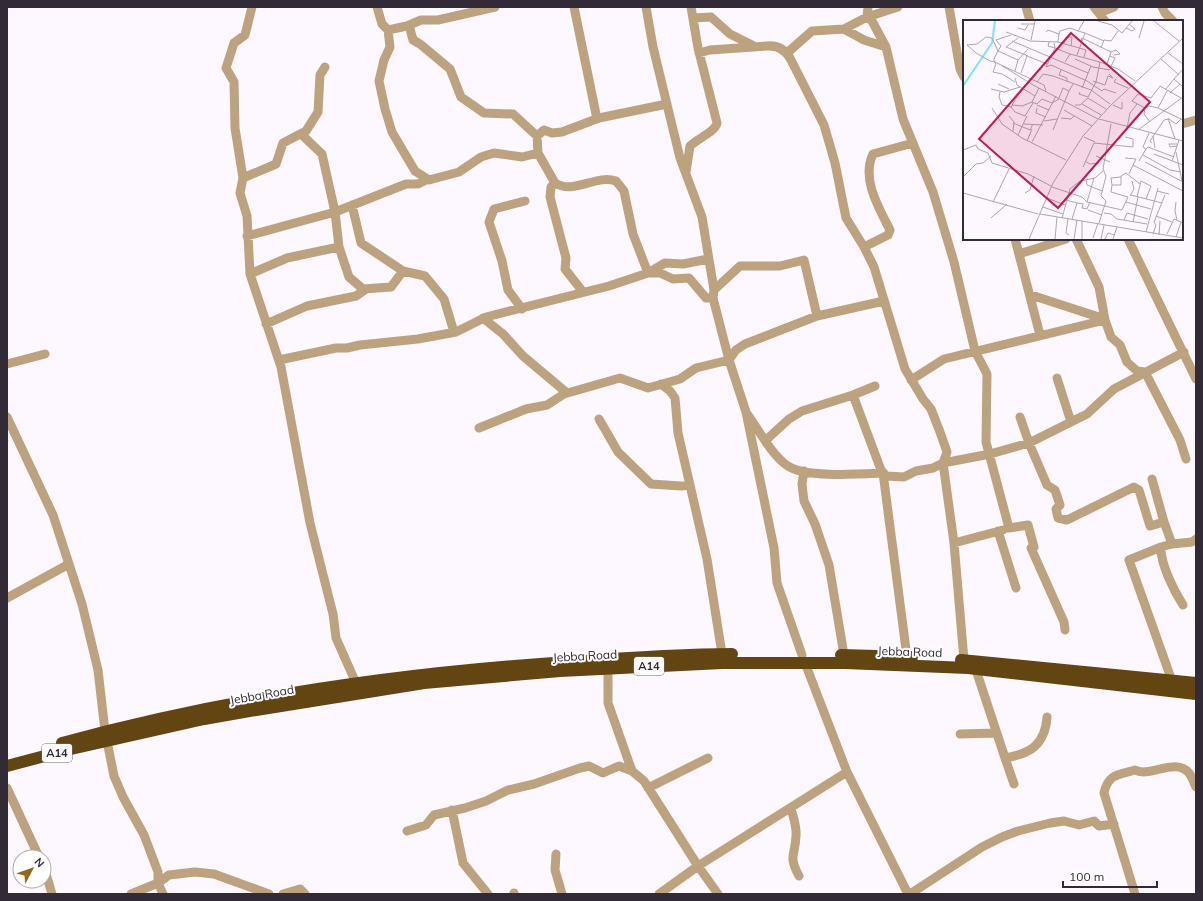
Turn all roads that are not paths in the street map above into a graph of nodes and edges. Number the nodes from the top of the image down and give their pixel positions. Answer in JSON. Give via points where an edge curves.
{"nodes":[{"id":1,"x":252,"y":7,"type":"edge"},
{"id":2,"x":377,"y":7,"type":"edge"},
{"id":3,"x":496,"y":7,"type":"edge"},
{"id":4,"x":574,"y":7,"type":"edge"},
{"id":5,"x":646,"y":7,"type":"edge"},
{"id":6,"x":690,"y":7,"type":"edge"},
{"id":7,"x":868,"y":7,"type":"edge"},
{"id":8,"x":898,"y":7,"type":"edge"},
{"id":9,"x":949,"y":7,"type":"edge"},
{"id":10,"x":1026,"y":7,"type":"edge"},
{"id":11,"x":1114,"y":7,"type":"edge"},
{"id":12,"x":1162,"y":7,"type":"edge"},
{"id":13,"x":1099,"y":14,"type":"edge"},
{"id":14,"x":866,"y":17,"type":"junction"},
{"id":15,"x":692,"y":18,"type":"junction"},
{"id":16,"x":1030,"y":20,"type":"edge"},
{"id":17,"x":1171,"y":20,"type":"edge"},
{"id":18,"x":409,"y":25,"type":"junction"},
{"id":19,"x":844,"y":29,"type":"junction"},
{"id":20,"x":388,"y":30,"type":"junction"},
{"id":21,"x":756,"y":47,"type":"junction"},
{"id":22,"x":886,"y":47,"type":"junction"},
{"id":23,"x":699,"y":53,"type":"junction"},
{"id":24,"x":787,"y":53,"type":"junction"},
{"id":25,"x":325,"y":68,"type":"dead end"},
{"id":26,"x":963,"y":75,"type":"edge"},
{"id":27,"x":667,"y":104,"type":"junction"},
{"id":28,"x":597,"y":119,"type":"junction"},
{"id":29,"x":1196,"y":120,"type":"edge"},
{"id":30,"x":1183,"y":124,"type":"edge"},
{"id":31,"x":301,"y":134,"type":"junction"},
{"id":32,"x":536,"y":136,"type":"junction"},
{"id":33,"x":913,"y":143,"type":"junction"},
{"id":34,"x":538,"y":152,"type":"junction"},
{"id":35,"x":686,"y":173,"type":"junction"},
{"id":36,"x":243,"y":178,"type":"junction"},
{"id":37,"x":428,"y":179,"type":"junction"},
{"id":38,"x":555,"y":183,"type":"junction"},
{"id":39,"x":525,"y":201,"type":"dead end"},
{"id":40,"x":352,"y":205,"type":"junction"},
{"id":41,"x":335,"y":212,"type":"junction"},
{"id":42,"x":247,"y":236,"type":"junction"},
{"id":43,"x":1015,"y":240,"type":"edge"},
{"id":44,"x":1063,"y":240,"type":"edge"},
{"id":45,"x":1076,"y":240,"type":"edge"},
{"id":46,"x":1128,"y":240,"type":"edge"},
{"id":47,"x":339,"y":247,"type":"junction"},
{"id":48,"x":864,"y":247,"type":"junction"},
{"id":49,"x":1019,"y":254,"type":"junction"},
{"id":50,"x":708,"y":259,"type":"junction"},
{"id":51,"x":403,"y":271,"type":"junction"},
{"id":52,"x":648,"y":273,"type":"junction"},
{"id":53,"x":250,"y":274,"type":"junction"},
{"id":54,"x":366,"y":289,"type":"junction"},
{"id":55,"x":582,"y":292,"type":"junction"},
{"id":56,"x":714,"y":294,"type":"junction"},
{"id":57,"x":1030,"y":295,"type":"junction"},
{"id":58,"x":884,"y":300,"type":"junction"},
{"id":59,"x":522,"y":309,"type":"junction"},
{"id":60,"x":817,"y":316,"type":"junction"},
{"id":61,"x":483,"y":318,"type":"junction"},
{"id":62,"x":1105,"y":320,"type":"junction"},
{"id":63,"x":266,"y":324,"type":"junction"},
{"id":64,"x":454,"y":332,"type":"junction"},
{"id":65,"x":1040,"y":335,"type":"junction"},
{"id":66,"x":975,"y":351,"type":"junction"},
{"id":67,"x":1184,"y":352,"type":"junction"},
{"id":68,"x":45,"y":354,"type":"dead end"},
{"id":69,"x":279,"y":360,"type":"junction"},
{"id":70,"x":729,"y":360,"type":"junction"},
{"id":71,"x":7,"y":364,"type":"edge"},
{"id":72,"x":1145,"y":372,"type":"junction"},
{"id":73,"x":1057,"y":378,"type":"dead end"},
{"id":74,"x":1196,"y":379,"type":"edge"},
{"id":75,"x":911,"y":380,"type":"junction"},
{"id":76,"x":661,"y":384,"type":"junction"},
{"id":77,"x":875,"y":386,"type":"dead end"},
{"id":78,"x":567,"y":393,"type":"junction"},
{"id":79,"x":853,"y":395,"type":"junction"},
{"id":80,"x":746,"y":412,"type":"junction"},
{"id":81,"x":7,"y":417,"type":"edge"},
{"id":82,"x":1020,"y":417,"type":"dead end"},
{"id":83,"x":599,"y":419,"type":"dead end"},
{"id":84,"x":1071,"y":422,"type":"junction"},
{"id":85,"x":479,"y":428,"type":"dead end"},
{"id":86,"x":766,"y":440,"type":"junction"},
{"id":87,"x":1029,"y":443,"type":"junction"},
{"id":88,"x":990,"y":454,"type":"junction"},
{"id":89,"x":1186,"y":459,"type":"dead end"},
{"id":90,"x":943,"y":463,"type":"junction"},
{"id":91,"x":804,"y":471,"type":"junction"},
{"id":92,"x":883,"y":473,"type":"junction"},
{"id":93,"x":1152,"y":479,"type":"dead end"},
{"id":94,"x":689,"y":485,"type":"junction"},
{"id":95,"x":1164,"y":522,"type":"junction"},
{"id":96,"x":1009,"y":528,"type":"junction"},
{"id":97,"x":998,"y":531,"type":"junction"},
{"id":98,"x":1196,"y":539,"type":"edge"},
{"id":99,"x":954,"y":543,"type":"junction"},
{"id":100,"x":1172,"y":544,"type":"junction"},
{"id":101,"x":1161,"y":547,"type":"junction"},
{"id":102,"x":69,"y":564,"type":"junction"},
{"id":103,"x":1016,"y":588,"type":"dead end"},
{"id":104,"x":7,"y":598,"type":"edge"},
{"id":105,"x":1183,"y":605,"type":"dead end"},
{"id":106,"x":1065,"y":630,"type":"dead end"},
{"id":107,"x":722,"y":654,"type":"junction"},
{"id":108,"x":844,"y":655,"type":"junction"},
{"id":109,"x":907,"y":657,"type":"junction"},
{"id":110,"x":803,"y":659,"type":"junction"},
{"id":111,"x":964,"y":660,"type":"junction"},
{"id":112,"x":608,"y":668,"type":"junction"},
{"id":113,"x":976,"y":670,"type":"junction"},
{"id":114,"x":1172,"y":681,"type":"junction"},
{"id":115,"x":1196,"y":683,"type":"edge"},
{"id":116,"x":356,"y":684,"type":"junction"},
{"id":117,"x":1196,"y":694,"type":"edge"},
{"id":118,"x":1047,"y":718,"type":"dead end"},
{"id":119,"x":960,"y":734,"type":"dead end"},
{"id":120,"x":996,"y":734,"type":"junction"},
{"id":121,"x":106,"y":736,"type":"junction"},
{"id":122,"x":7,"y":758,"type":"edge"},
{"id":123,"x":708,"y":758,"type":"dead end"},
{"id":124,"x":1005,"y":758,"type":"junction"},
{"id":125,"x":7,"y":766,"type":"edge"},
{"id":126,"x":632,"y":771,"type":"junction"},
{"id":127,"x":847,"y":772,"type":"junction"},
{"id":128,"x":1014,"y":784,"type":"dead end"},
{"id":129,"x":1196,"y":787,"type":"edge"},
{"id":130,"x":7,"y":788,"type":"edge"},
{"id":131,"x":648,"y":788,"type":"junction"},
{"id":132,"x":791,"y":808,"type":"junction"},
{"id":133,"x":452,"y":810,"type":"junction"},
{"id":134,"x":1114,"y":824,"type":"junction"},
{"id":135,"x":407,"y":831,"type":"dead end"},
{"id":136,"x":35,"y":849,"type":"edge"},
{"id":137,"x":556,"y":854,"type":"dead end"},
{"id":138,"x":698,"y":866,"type":"junction"},
{"id":139,"x":799,"y":876,"type":"dead end"},
{"id":140,"x":158,"y":883,"type":"junction"},
{"id":141,"x":131,"y":894,"type":"edge"},
{"id":142,"x":163,"y":894,"type":"edge"},
{"id":143,"x":269,"y":894,"type":"edge"},
{"id":144,"x":283,"y":894,"type":"edge"},
{"id":145,"x":305,"y":894,"type":"edge"},
{"id":146,"x":488,"y":894,"type":"edge"},
{"id":147,"x":562,"y":894,"type":"edge"},
{"id":148,"x":659,"y":894,"type":"edge"},
{"id":149,"x":718,"y":894,"type":"edge"},
{"id":150,"x":909,"y":894,"type":"edge"},
{"id":151,"x":1135,"y":894,"type":"edge"}],
"edges":[{"from":1,"to":36,"type":"street","via":[[245,35],[234,43],[226,68],[234,82],[235,128]]},
{"from":2,"to":20,"type":"street","via":[[382,24]]},
{"from":3,"to":18,"type":"street","via":[[438,20],[421,20]]},
{"from":4,"to":28,"type":"street"},
{"from":5,"to":27,"type":"street"},
{"from":6,"to":15,"type":"street"},
{"from":7,"to":14,"type":"street"},
{"from":8,"to":14,"type":"street"},
{"from":9,"to":26,"type":"street"},
{"from":10,"to":16,"type":"street"},
{"from":11,"to":13,"type":"street"},
{"from":12,"to":17,"type":"street"},
{"from":14,"to":19,"type":"street"},
{"from":14,"to":22,"type":"street","via":[[872,21]]},
{"from":15,"to":21,"type":"street","via":[[711,17],[730,34]]},
{"from":15,"to":23,"type":"street"},
{"from":18,"to":20,"type":"street"},
{"from":18,"to":32,"type":"street","via":[[413,40],[450,69],[461,97],[484,113],[513,114]]},
{"from":19,"to":22,"type":"street","via":[[864,40]]},
{"from":19,"to":24,"type":"street","via":[[812,31]]},
{"from":20,"to":37,"type":"street","via":[[390,47],[379,81],[385,109],[392,132],[415,171]]},
{"from":21,"to":23,"type":"street"},
{"from":21,"to":24,"type":"street","via":[[774,46]]},
{"from":22,"to":33,"type":"street","via":[[903,119]]},
{"from":23,"to":35,"type":"street","via":[[717,123],[714,129],[690,146]]},
{"from":24,"to":48,"type":"street","via":[[824,125],[846,218]]},
{"from":25,"to":31,"type":"street","via":[[320,75],[318,112],[306,131]]},
{"from":27,"to":28,"type":"street"},
{"from":27,"to":35,"type":"street"},
{"from":28,"to":32,"type":"street","via":[[562,132],[552,133],[544,130]]},
{"from":29,"to":30,"type":"street"},
{"from":31,"to":36,"type":"street","via":[[283,143],[276,164]]},
{"from":31,"to":41,"type":"street","via":[[322,154]]},
{"from":32,"to":34,"type":"street"},
{"from":33,"to":48,"type":"street","via":[[873,154],[870,159],[871,191],[890,230],[888,235]]},
{"from":33,"to":66,"type":"street","via":[[933,192],[954,262]]},
{"from":34,"to":37,"type":"street","via":[[522,157],[494,153],[481,157],[459,172]]},
{"from":34,"to":38,"type":"street"},
{"from":35,"to":50,"type":"street","via":[[702,217]]},
{"from":36,"to":42,"type":"street","via":[[240,193],[247,216]]},
{"from":37,"to":40,"type":"street","via":[[418,184],[406,184]]},
{"from":38,"to":52,"type":"street","via":[[570,188],[604,179],[616,181],[624,191],[633,234]]},
{"from":38,"to":55,"type":"street","via":[[551,187],[550,197],[566,258],[565,269]]},
{"from":39,"to":59,"type":"street","via":[[494,209],[489,222],[502,261],[508,290]]},
{"from":40,"to":41,"type":"street"},
{"from":40,"to":51,"type":"street","via":[[362,244]]},
{"from":41,"to":42,"type":"street"},
{"from":41,"to":47,"type":"street"},
{"from":42,"to":53,"type":"street"},
{"from":43,"to":49,"type":"street"},
{"from":44,"to":49,"type":"street"},
{"from":45,"to":62,"type":"street","via":[[1099,287]]},
{"from":46,"to":67,"type":"street"},
{"from":47,"to":53,"type":"street","via":[[287,258]]},
{"from":47,"to":54,"type":"street","via":[[349,277]]},
{"from":48,"to":58,"type":"street","via":[[874,267]]},
{"from":49,"to":57,"type":"street"},
{"from":50,"to":52,"type":"street","via":[[684,264],[665,263]]},
{"from":50,"to":56,"type":"street"},
{"from":51,"to":54,"type":"street","via":[[391,287]]},
{"from":51,"to":64,"type":"street","via":[[425,276],[444,299]]},
{"from":52,"to":55,"type":"street"},
{"from":52,"to":56,"type":"street","via":[[660,273],[673,279],[689,278],[706,298]]},
{"from":53,"to":63,"type":"street"},
{"from":54,"to":63,"type":"street","via":[[356,296],[307,306]]},
{"from":55,"to":59,"type":"street"},
{"from":56,"to":60,"type":"street","via":[[740,266],[780,266],[804,260]]},
{"from":56,"to":70,"type":"street"},
{"from":57,"to":62,"type":"street"},
{"from":57,"to":65,"type":"street"},
{"from":58,"to":60,"type":"street"},
{"from":58,"to":75,"type":"street","via":[[900,355]]},
{"from":59,"to":61,"type":"street"},
{"from":60,"to":70,"type":"street","via":[[745,344],[736,350]]},
{"from":61,"to":64,"type":"street"},
{"from":61,"to":78,"type":"street"},
{"from":62,"to":65,"type":"street"},
{"from":62,"to":72,"type":"street","via":[[1111,337],[1120,345],[1127,362],[1137,371]]},
{"from":63,"to":69,"type":"street"},
{"from":64,"to":69,"type":"street","via":[[418,339],[336,348]]},
{"from":65,"to":66,"type":"street","via":[[1000,347]]},
{"from":66,"to":75,"type":"street","via":[[944,359]]},
{"from":66,"to":88,"type":"street","via":[[988,374],[986,442]]},
{"from":67,"to":72,"type":"street"},
{"from":67,"to":74,"type":"street"},
{"from":68,"to":71,"type":"street"},
{"from":69,"to":116,"type":"street","via":[[311,529],[336,638]]},
{"from":70,"to":76,"type":"street","via":[[696,368],[680,379]]},
{"from":70,"to":80,"type":"street"},
{"from":72,"to":84,"type":"street","via":[[1114,389],[1087,414]]},
{"from":72,"to":89,"type":"street","via":[[1180,440]]},
{"from":73,"to":84,"type":"street"},
{"from":75,"to":90,"type":"street","via":[[931,409],[940,432],[946,452]]},
{"from":76,"to":78,"type":"street","via":[[648,388],[620,378]]},
{"from":76,"to":94,"type":"street","via":[[675,398],[678,433]]},
{"from":77,"to":79,"type":"street"},
{"from":78,"to":85,"type":"street","via":[[547,405],[526,409]]},
{"from":79,"to":86,"type":"street","via":[[802,411]]},
{"from":79,"to":92,"type":"street"},
{"from":80,"to":86,"type":"street"},
{"from":80,"to":110,"type":"street","via":[[774,548],[777,583]]},
{"from":81,"to":102,"type":"street","via":[[53,515]]},
{"from":82,"to":87,"type":"street"},
{"from":83,"to":94,"type":"street","via":[[618,452],[650,484]]},
{"from":84,"to":87,"type":"street"},
{"from":86,"to":91,"type":"street","via":[[788,467]]},
{"from":87,"to":88,"type":"street"},
{"from":87,"to":95,"type":"street","via":[[1047,485],[1055,490],[1060,505],[1056,509],[1058,518],[1067,520],[1134,487],[1139,490],[1150,526]]},
{"from":88,"to":90,"type":"street"},
{"from":88,"to":96,"type":"street"},
{"from":90,"to":92,"type":"street","via":[[904,477],[886,476]]},
{"from":90,"to":99,"type":"street"},
{"from":91,"to":92,"type":"street","via":[[843,475]]},
{"from":91,"to":108,"type":"street","via":[[804,502],[815,524],[829,565]]},
{"from":92,"to":109,"type":"street"},
{"from":93,"to":95,"type":"street"},
{"from":94,"to":107,"type":"street","via":[[707,559]]},
{"from":95,"to":100,"type":"street"},
{"from":96,"to":97,"type":"street"},
{"from":96,"to":106,"type":"street","via":[[1028,525],[1034,547],[1031,548],[1064,622]]},
{"from":97,"to":99,"type":"street"},
{"from":97,"to":103,"type":"street"},
{"from":98,"to":100,"type":"street","via":[[1192,542]]},
{"from":99,"to":111,"type":"street"},
{"from":100,"to":101,"type":"street"},
{"from":101,"to":105,"type":"street","via":[[1160,555]]},
{"from":101,"to":114,"type":"street","via":[[1129,560]]},
{"from":102,"to":104,"type":"street"},
{"from":102,"to":121,"type":"street","via":[[98,670]]},
{"from":107,"to":110,"type":"highway"},
{"from":107,"to":116,"type":"highway","via":[[519,665],[422,674]]},
{"from":108,"to":109,"type":"highway"},
{"from":108,"to":110,"type":"highway"},
{"from":109,"to":111,"type":"highway"},
{"from":110,"to":112,"type":"highway","name":"Jebba Road","number":"A14"},
{"from":110,"to":113,"type":"highway","name":"Jebba Road","number":"A14"},
{"from":110,"to":127,"type":"street"},
{"from":111,"to":114,"type":"highway"},
{"from":112,"to":121,"type":"highway","name":"Jebba Road","number":"A14","via":[[424,683]]},
{"from":112,"to":126,"type":"street","via":[[608,703]]},
{"from":113,"to":117,"type":"highway","name":"Jebba Road","number":"A14"},
{"from":113,"to":120,"type":"street"},
{"from":114,"to":115,"type":"highway"},
{"from":116,"to":121,"type":"highway","via":[[179,714]]},
{"from":118,"to":124,"type":"street","via":[[1046,730],[1030,752]]},
{"from":119,"to":120,"type":"street"},
{"from":120,"to":124,"type":"street"},
{"from":121,"to":122,"type":"highway"},
{"from":121,"to":125,"type":"highway","name":"Jebba Road","number":"A14"},
{"from":121,"to":140,"type":"street","via":[[114,776],[144,835],[158,872]]},
{"from":123,"to":131,"type":"street"},
{"from":124,"to":128,"type":"street"},
{"from":126,"to":131,"type":"street","via":[[644,780]]},
{"from":126,"to":133,"type":"street","via":[[619,766],[602,773],[589,766],[508,790],[465,808]]},
{"from":127,"to":132,"type":"street"},
{"from":127,"to":150,"type":"street"},
{"from":129,"to":134,"type":"street","via":[[1189,773],[1182,768],[1169,767],[1141,774],[1135,770],[1112,777],[1106,782],[1104,793]]},
{"from":130,"to":136,"type":"street"},
{"from":131,"to":138,"type":"street"},
{"from":132,"to":138,"type":"street"},
{"from":132,"to":139,"type":"street","via":[[796,826],[791,856]]},
{"from":133,"to":135,"type":"street","via":[[434,816],[426,825]]},
{"from":133,"to":146,"type":"street","via":[[463,863]]},
{"from":134,"to":150,"type":"street","via":[[1099,826],[1094,821],[1078,825],[1064,821],[1018,831],[982,847]]},
{"from":134,"to":151,"type":"street"},
{"from":137,"to":147,"type":"street","via":[[555,870]]},
{"from":138,"to":148,"type":"street"},
{"from":138,"to":149,"type":"street"},
{"from":140,"to":141,"type":"street"},
{"from":140,"to":142,"type":"street"},
{"from":140,"to":143,"type":"street","via":[[169,875],[196,872],[214,874]]},
{"from":144,"to":145,"type":"street","via":[[300,889]]}]}
